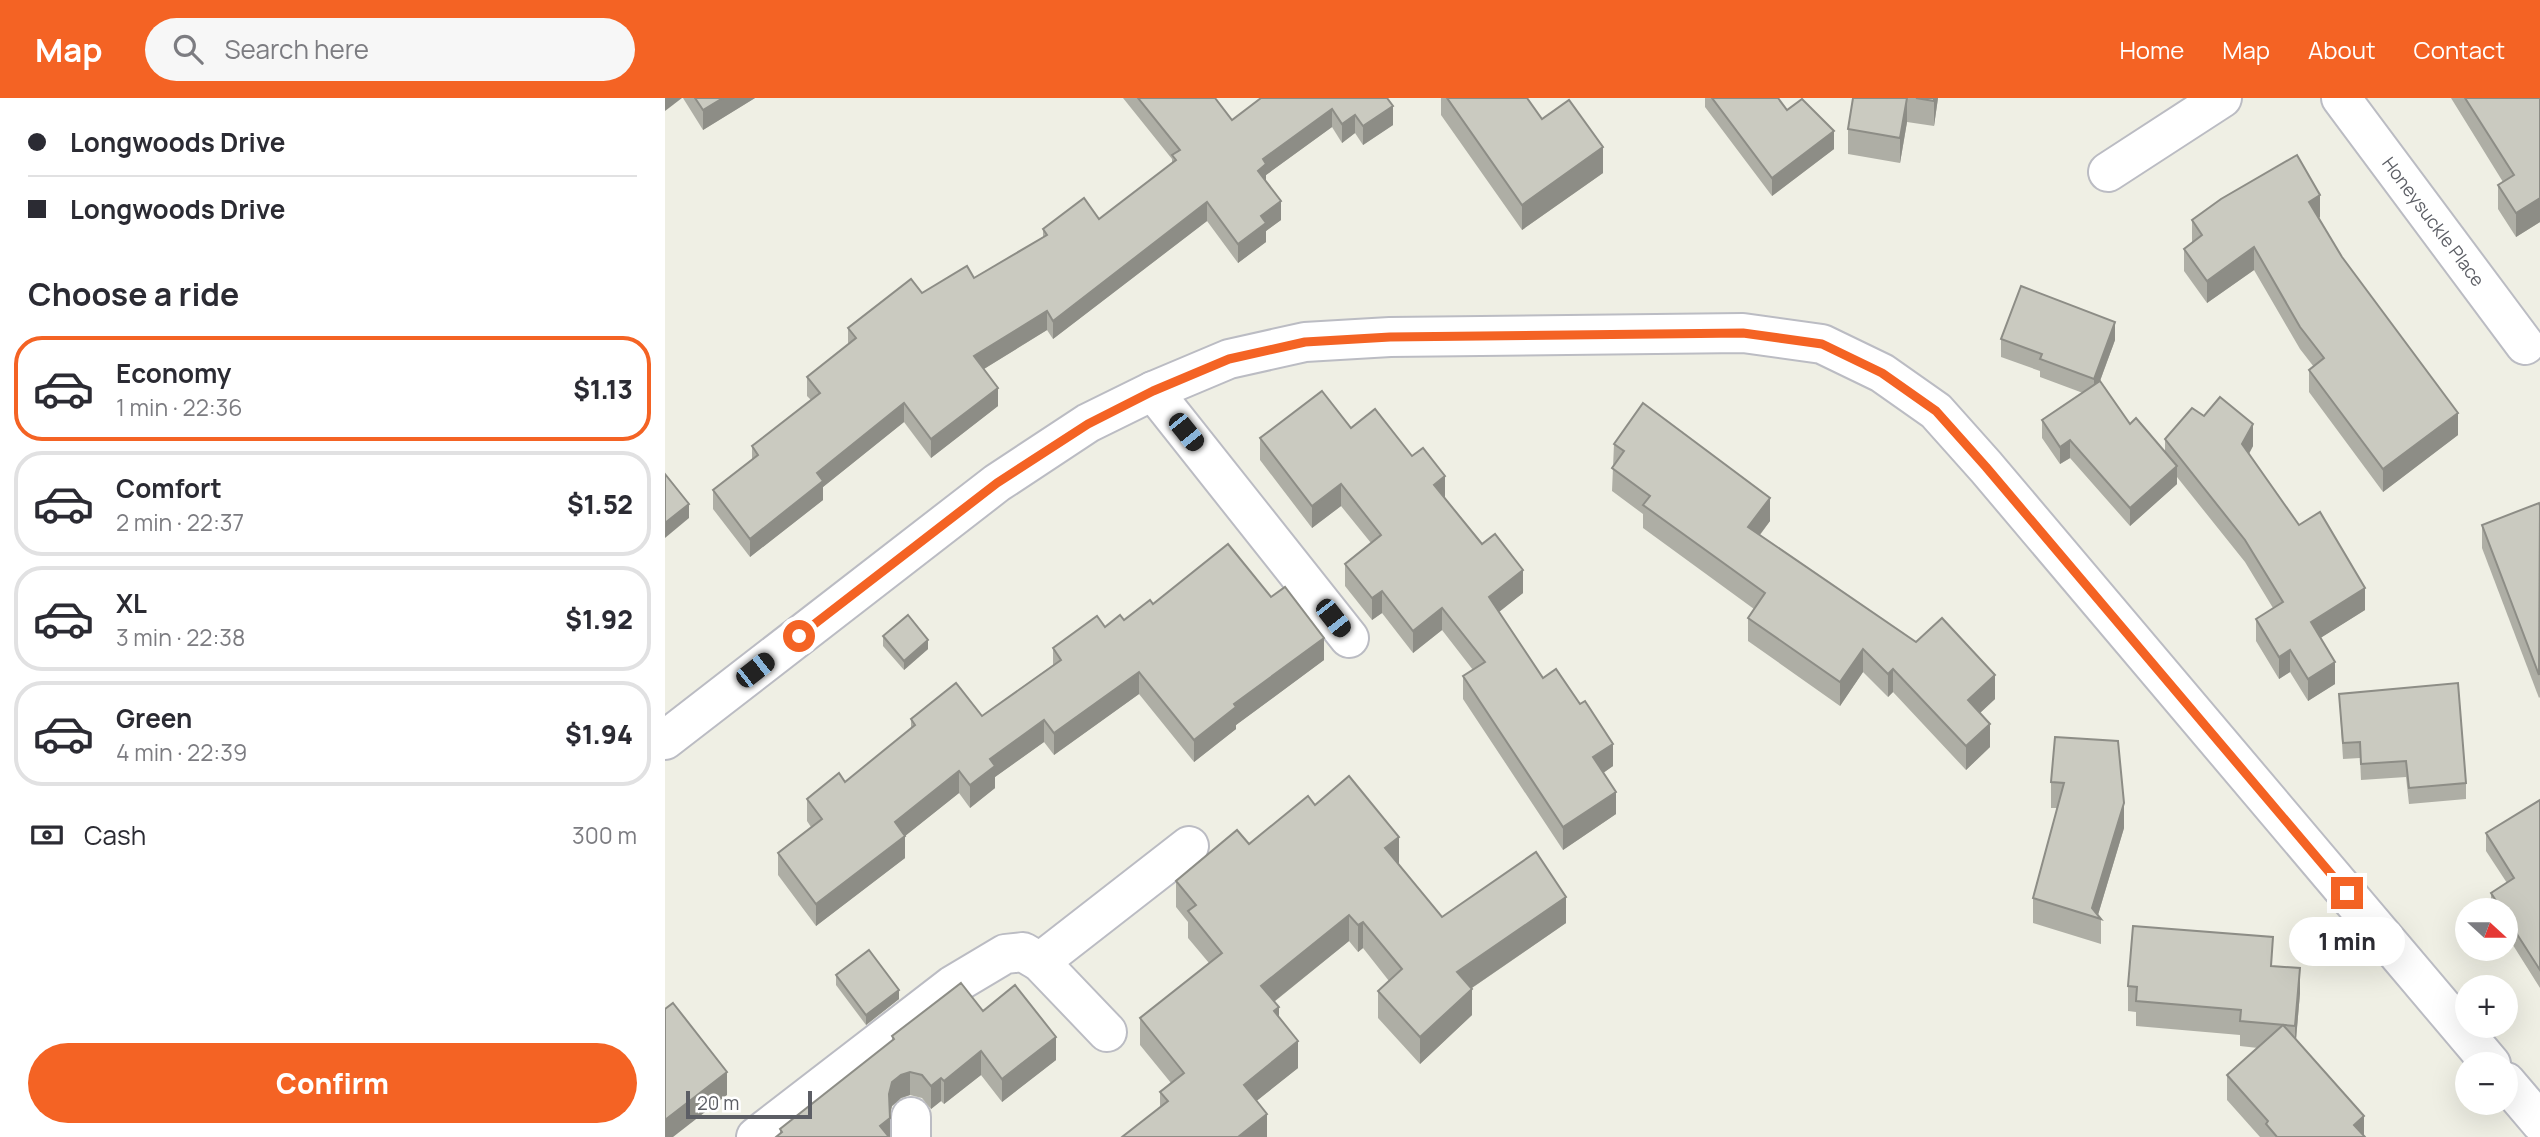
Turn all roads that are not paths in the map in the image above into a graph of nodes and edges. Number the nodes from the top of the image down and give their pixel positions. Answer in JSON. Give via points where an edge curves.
{"nodes":[{"id":1,"x":2222,"y":98,"type":"edge"},
{"id":2,"x":2341,"y":98,"type":"edge"},
{"id":3,"x":2108,"y":172,"type":"dead end"},
{"id":4,"x":2525,"y":345,"type":"dead end"},
{"id":5,"x":1153,"y":391,"type":"junction"},
{"id":6,"x":1349,"y":638,"type":"dead end"},
{"id":7,"x":666,"y":738,"type":"edge"},
{"id":8,"x":1189,"y":846,"type":"dead end"},
{"id":9,"x":1040,"y":962,"type":"junction"},
{"id":10,"x":1107,"y":1032,"type":"dead end"},
{"id":11,"x":2481,"y":1052,"type":"edge"},
{"id":12,"x":2518,"y":1096,"type":"edge"},
{"id":13,"x":2540,"y":1122,"type":"edge"},
{"id":14,"x":756,"y":1137,"type":"edge"}],
"edges":[{"from":1,"to":3,"type":"street"},
{"from":2,"to":4,"type":"street","name":"Honeysuckle Place"},
{"from":5,"to":6,"type":"street"},
{"from":5,"to":7,"type":"street","via":[[1088,424],[997,483]]},
{"from":5,"to":11,"type":"street","via":[[1229,359],[1305,342],[1390,337],[1743,333],[1822,344],[1882,373],[1936,411],[1986,467]]},
{"from":8,"to":9,"type":"street"},
{"from":9,"to":10,"type":"street"},
{"from":9,"to":14,"type":"street","via":[[1023,952],[1005,954],[979,968]]},
{"from":12,"to":13,"type":"street"}]}
